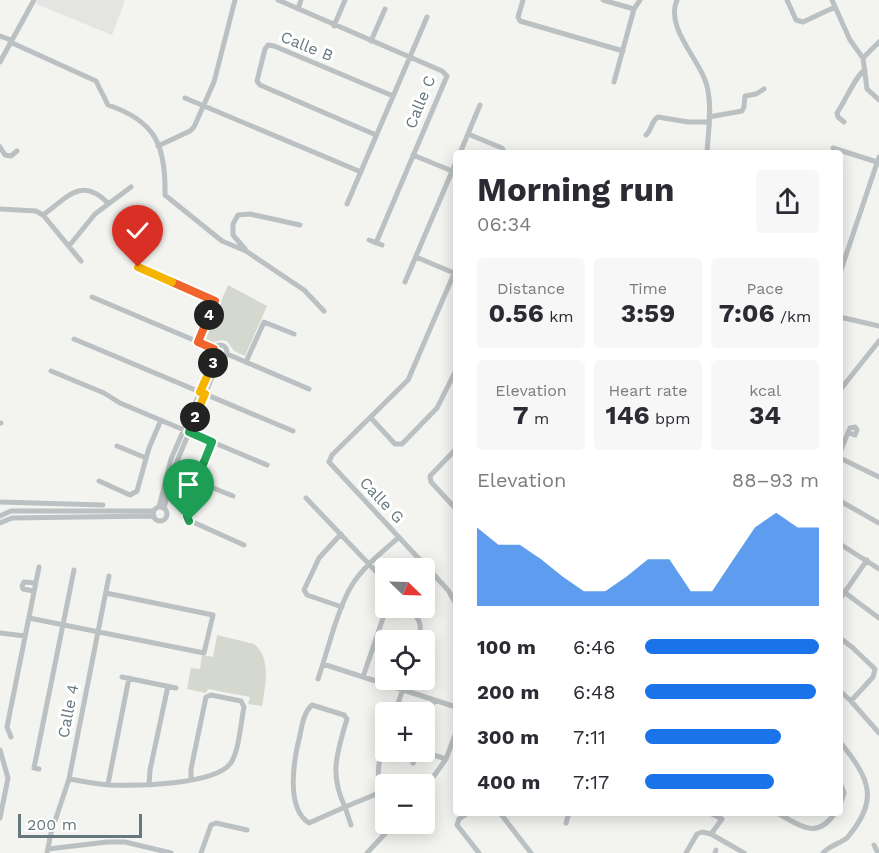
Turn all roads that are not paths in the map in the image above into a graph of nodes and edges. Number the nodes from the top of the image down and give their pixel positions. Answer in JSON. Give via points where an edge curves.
{"nodes":[{"id":1,"x":34,"y":0,"type":"edge"},
{"id":2,"x":235,"y":0,"type":"edge"},
{"id":3,"x":278,"y":0,"type":"edge"},
{"id":4,"x":301,"y":0,"type":"edge"},
{"id":5,"x":345,"y":0,"type":"edge"},
{"id":6,"x":523,"y":0,"type":"edge"},
{"id":7,"x":603,"y":0,"type":"edge"},
{"id":8,"x":640,"y":0,"type":"edge"},
{"id":9,"x":677,"y":0,"type":"edge"},
{"id":10,"x":787,"y":0,"type":"edge"},
{"id":11,"x":832,"y":0,"type":"edge"},
{"id":12,"x":835,"y":7,"type":"junction"},
{"id":13,"x":298,"y":9,"type":"junction"},
{"id":14,"x":634,"y":9,"type":"junction"},
{"id":15,"x":391,"y":16,"type":"dead end"},
{"id":16,"x":427,"y":17,"type":"dead end"},
{"id":17,"x":334,"y":26,"type":"junction"},
{"id":18,"x":0,"y":36,"type":"edge"},
{"id":19,"x":10,"y":41,"type":"junction"},
{"id":20,"x":371,"y":41,"type":"junction"},
{"id":21,"x":879,"y":42,"type":"edge"},
{"id":22,"x":623,"y":51,"type":"junction"},
{"id":23,"x":2,"y":55,"type":"edge"},
{"id":24,"x":409,"y":57,"type":"junction"},
{"id":25,"x":863,"y":58,"type":"junction"},
{"id":26,"x":0,"y":62,"type":"edge"},
{"id":27,"x":864,"y":70,"type":"junction"},
{"id":28,"x":614,"y":82,"type":"dead end"},
{"id":29,"x":764,"y":89,"type":"dead end"},
{"id":30,"x":393,"y":96,"type":"junction"},
{"id":31,"x":185,"y":98,"type":"dead end"},
{"id":32,"x":879,"y":100,"type":"edge"},
{"id":33,"x":480,"y":105,"type":"dead end"},
{"id":34,"x":205,"y":106,"type":"junction"},
{"id":35,"x":709,"y":120,"type":"junction"},
{"id":36,"x":844,"y":122,"type":"dead end"},
{"id":37,"x":468,"y":134,"type":"junction"},
{"id":38,"x":376,"y":135,"type":"junction"},
{"id":39,"x":646,"y":135,"type":"dead end"},
{"id":40,"x":158,"y":146,"type":"junction"},
{"id":41,"x":0,"y":147,"type":"edge"},
{"id":42,"x":833,"y":148,"type":"dead end"},
{"id":43,"x":461,"y":150,"type":"edge"},
{"id":44,"x":503,"y":150,"type":"edge"},
{"id":45,"x":707,"y":150,"type":"edge"},
{"id":46,"x":840,"y":150,"type":"edge"},
{"id":47,"x":17,"y":151,"type":"dead end"},
{"id":48,"x":843,"y":151,"type":"edge"},
{"id":49,"x":414,"y":155,"type":"junction"},
{"id":50,"x":878,"y":160,"type":"edge"},
{"id":51,"x":452,"y":171,"type":"joint"},
{"id":52,"x":361,"y":172,"type":"junction"},
{"id":53,"x":131,"y":187,"type":"dead end"},
{"id":54,"x":108,"y":203,"type":"junction"},
{"id":55,"x":347,"y":204,"type":"dead end"},
{"id":56,"x":0,"y":209,"type":"edge"},
{"id":57,"x":43,"y":215,"type":"junction"},
{"id":58,"x":300,"y":225,"type":"dead end"},
{"id":59,"x":369,"y":240,"type":"dead end"},
{"id":60,"x":69,"y":246,"type":"junction"},
{"id":61,"x":246,"y":251,"type":"junction"},
{"id":62,"x":416,"y":257,"type":"junction"},
{"id":63,"x":81,"y":261,"type":"dead end"},
{"id":64,"x":843,"y":264,"type":"edge"},
{"id":65,"x":138,"y":267,"type":"dead end"},
{"id":66,"x":453,"y":270,"type":"edge"},
{"id":67,"x":453,"y":276,"type":"edge"},
{"id":68,"x":405,"y":282,"type":"dead end"},
{"id":69,"x":92,"y":297,"type":"dead end"},
{"id":70,"x":324,"y":310,"type":"dead end"},
{"id":71,"x":843,"y":318,"type":"edge"},
{"id":72,"x":879,"y":326,"type":"edge"},
{"id":73,"x":294,"y":334,"type":"dead end"},
{"id":74,"x":74,"y":339,"type":"dead end"},
{"id":75,"x":879,"y":341,"type":"edge"},
{"id":76,"x":198,"y":342,"type":"junction"},
{"id":77,"x":214,"y":349,"type":"junction"},
{"id":78,"x":227,"y":354,"type":"junction"},
{"id":79,"x":218,"y":357,"type":"junction"},
{"id":80,"x":246,"y":362,"type":"junction"},
{"id":81,"x":51,"y":371,"type":"dead end"},
{"id":82,"x":453,"y":376,"type":"edge"},
{"id":83,"x":843,"y":386,"type":"edge"},
{"id":84,"x":309,"y":389,"type":"dead end"},
{"id":85,"x":203,"y":393,"type":"junction"},
{"id":86,"x":371,"y":418,"type":"junction"},
{"id":87,"x":161,"y":420,"type":"junction"},
{"id":88,"x":187,"y":431,"type":"junction"},
{"id":89,"x":293,"y":432,"type":"dead end"},
{"id":90,"x":849,"y":433,"type":"dead end"},
{"id":91,"x":212,"y":442,"type":"junction"},
{"id":92,"x":117,"y":446,"type":"dead end"},
{"id":93,"x":843,"y":446,"type":"edge"},
{"id":94,"x":453,"y":452,"type":"edge"},
{"id":95,"x":146,"y":458,"type":"junction"},
{"id":96,"x":843,"y":459,"type":"edge"},
{"id":97,"x":267,"y":465,"type":"dead end"},
{"id":98,"x":879,"y":477,"type":"edge"},
{"id":99,"x":196,"y":481,"type":"junction"},
{"id":100,"x":99,"y":482,"type":"dead end"},
{"id":101,"x":233,"y":496,"type":"dead end"},
{"id":102,"x":306,"y":498,"type":"dead end"},
{"id":103,"x":0,"y":502,"type":"edge"},
{"id":104,"x":843,"y":503,"type":"edge"},
{"id":105,"x":103,"y":505,"type":"dead end"},
{"id":106,"x":453,"y":505,"type":"edge"},
{"id":107,"x":0,"y":521,"type":"edge"},
{"id":108,"x":879,"y":523,"type":"edge"},
{"id":109,"x":341,"y":534,"type":"junction"},
{"id":110,"x":398,"y":538,"type":"junction"},
{"id":111,"x":244,"y":544,"type":"dead end"},
{"id":112,"x":843,"y":546,"type":"edge"},
{"id":113,"x":867,"y":560,"type":"junction"},
{"id":114,"x":369,"y":565,"type":"junction"},
{"id":115,"x":39,"y":567,"type":"dead end"},
{"id":116,"x":879,"y":569,"type":"edge"},
{"id":117,"x":74,"y":570,"type":"dead end"},
{"id":118,"x":375,"y":571,"type":"edge"},
{"id":119,"x":109,"y":576,"type":"dead end"},
{"id":120,"x":35,"y":583,"type":"junction"},
{"id":121,"x":843,"y":590,"type":"edge"},
{"id":122,"x":34,"y":591,"type":"junction"},
{"id":123,"x":843,"y":592,"type":"edge"},
{"id":124,"x":106,"y":593,"type":"junction"},
{"id":125,"x":453,"y":599,"type":"edge"},
{"id":126,"x":342,"y":607,"type":"junction"},
{"id":127,"x":29,"y":618,"type":"junction"},
{"id":128,"x":383,"y":618,"type":"edge"},
{"id":129,"x":879,"y":618,"type":"edge"},
{"id":130,"x":63,"y":624,"type":"junction"},
{"id":131,"x":98,"y":632,"type":"junction"},
{"id":132,"x":0,"y":633,"type":"edge"},
{"id":133,"x":25,"y":636,"type":"junction"},
{"id":134,"x":843,"y":641,"type":"edge"},
{"id":135,"x":323,"y":664,"type":"junction"},
{"id":136,"x":122,"y":677,"type":"dead end"},
{"id":137,"x":363,"y":677,"type":"junction"},
{"id":138,"x":129,"y":678,"type":"junction"},
{"id":139,"x":318,"y":679,"type":"dead end"},
{"id":140,"x":375,"y":681,"type":"edge"},
{"id":141,"x":168,"y":686,"type":"junction"},
{"id":142,"x":176,"y":688,"type":"dead end"},
{"id":143,"x":403,"y":690,"type":"joint"},
{"id":144,"x":843,"y":694,"type":"edge"},
{"id":145,"x":434,"y":701,"type":"joint"},
{"id":146,"x":851,"y":701,"type":"junction"},
{"id":147,"x":399,"y":702,"type":"edge"},
{"id":148,"x":453,"y":706,"type":"edge"},
{"id":149,"x":879,"y":733,"type":"edge"},
{"id":150,"x":11,"y":737,"type":"dead end"},
{"id":151,"x":453,"y":740,"type":"edge"},
{"id":152,"x":843,"y":746,"type":"edge"},
{"id":153,"x":0,"y":750,"type":"edge"},
{"id":154,"x":435,"y":756,"type":"edge"},
{"id":155,"x":446,"y":759,"type":"junction"},
{"id":156,"x":39,"y":769,"type":"dead end"},
{"id":157,"x":435,"y":777,"type":"edge"},
{"id":158,"x":69,"y":779,"type":"junction"},
{"id":159,"x":191,"y":779,"type":"junction"},
{"id":160,"x":108,"y":784,"type":"junction"},
{"id":161,"x":149,"y":785,"type":"junction"},
{"id":162,"x":874,"y":792,"type":"dead end"},
{"id":163,"x":375,"y":794,"type":"edge"},
{"id":164,"x":345,"y":807,"type":"junction"},
{"id":165,"x":873,"y":810,"type":"dead end"},
{"id":166,"x":464,"y":816,"type":"edge"},
{"id":167,"x":502,"y":816,"type":"edge"},
{"id":168,"x":568,"y":816,"type":"edge"},
{"id":169,"x":716,"y":816,"type":"edge"},
{"id":170,"x":788,"y":816,"type":"edge"},
{"id":171,"x":833,"y":816,"type":"edge"},
{"id":172,"x":0,"y":818,"type":"edge"},
{"id":173,"x":566,"y":823,"type":"dead end"},
{"id":174,"x":351,"y":825,"type":"dead end"},
{"id":175,"x":247,"y":830,"type":"dead end"},
{"id":176,"x":385,"y":834,"type":"edge"},
{"id":177,"x":711,"y":834,"type":"junction"},
{"id":178,"x":874,"y":845,"type":"dead end"},
{"id":179,"x":48,"y":851,"type":"edge"},
{"id":180,"x":171,"y":853,"type":"edge"},
{"id":181,"x":201,"y":853,"type":"edge"},
{"id":182,"x":367,"y":853,"type":"edge"},
{"id":183,"x":479,"y":853,"type":"edge"},
{"id":184,"x":531,"y":853,"type":"edge"},
{"id":185,"x":686,"y":853,"type":"edge"},
{"id":186,"x":744,"y":853,"type":"edge"},
{"id":187,"x":823,"y":853,"type":"edge"},
{"id":188,"x":878,"y":853,"type":"edge"}],
"edges":[{"from":1,"to":19,"type":"street"},
{"from":2,"to":34,"type":"street"},
{"from":3,"to":13,"type":"street","name":"Calle C"},
{"from":4,"to":13,"type":"street"},
{"from":5,"to":17,"type":"street"},
{"from":6,"to":22,"type":"street","via":[[520,21]]},
{"from":7,"to":14,"type":"street"},
{"from":8,"to":14,"type":"street"},
{"from":9,"to":35,"type":"street","via":[[676,24],[709,92]]},
{"from":10,"to":12,"type":"street","via":[[796,20],[803,22]]},
{"from":11,"to":12,"type":"street"},
{"from":12,"to":25,"type":"street"},
{"from":13,"to":17,"type":"street","name":"Calle C"},
{"from":14,"to":22,"type":"street"},
{"from":15,"to":20,"type":"street","via":[[384,11]]},
{"from":16,"to":24,"type":"street"},
{"from":17,"to":20,"type":"street","name":"Calle C"},
{"from":18,"to":19,"type":"street"},
{"from":19,"to":23,"type":"street"},
{"from":19,"to":40,"type":"street","via":[[96,81],[108,105],[142,121]]},
{"from":20,"to":24,"type":"street","name":"Calle C"},
{"from":21,"to":25,"type":"street"},
{"from":22,"to":28,"type":"street"},
{"from":23,"to":26,"type":"street"},
{"from":24,"to":30,"type":"street"},
{"from":24,"to":49,"type":"street","name":"Calle C","via":[[447,76]]},
{"from":25,"to":27,"type":"street"},
{"from":27,"to":32,"type":"street","via":[[867,89]]},
{"from":27,"to":36,"type":"street","via":[[837,113]]},
{"from":29,"to":35,"type":"street","via":[[745,96],[742,111]]},
{"from":30,"to":38,"type":"street"},
{"from":30,"to":38,"type":"street","name":"Calle B","via":[[274,46],[265,49],[257,81],[260,85]]},
{"from":31,"to":34,"type":"street"},
{"from":33,"to":37,"type":"street"},
{"from":34,"to":40,"type":"street","via":[[190,131]]},
{"from":34,"to":52,"type":"street"},
{"from":35,"to":39,"type":"street","via":[[688,122],[658,117]]},
{"from":35,"to":45,"type":"street"},
{"from":37,"to":43,"type":"street"},
{"from":37,"to":44,"type":"street"},
{"from":38,"to":52,"type":"street"},
{"from":40,"to":61,"type":"street","via":[[165,195],[222,241]]},
{"from":41,"to":47,"type":"street","via":[[5,155]]},
{"from":42,"to":46,"type":"street"},
{"from":48,"to":50,"type":"street"},
{"from":49,"to":51,"type":"street"},
{"from":49,"to":59,"type":"street","name":"Calle C","via":[[379,244]]},
{"from":50,"to":64,"type":"street"},
{"from":51,"to":62,"type":"street"},
{"from":52,"to":55,"type":"street"},
{"from":53,"to":54,"type":"street"},
{"from":54,"to":57,"type":"street","via":[[90,190],[78,189]]},
{"from":54,"to":60,"type":"street"},
{"from":56,"to":57,"type":"street"},
{"from":57,"to":60,"type":"street"},
{"from":58,"to":61,"type":"street","via":[[238,215],[233,235]]},
{"from":60,"to":63,"type":"street"},
{"from":61,"to":70,"type":"street","via":[[304,290]]},
{"from":62,"to":66,"type":"street"},
{"from":62,"to":68,"type":"street"},
{"from":65,"to":76,"type":"street","via":[[215,301]]},
{"from":67,"to":86,"type":"street","via":[[408,381]]},
{"from":69,"to":76,"type":"street"},
{"from":71,"to":72,"type":"street"},
{"from":73,"to":80,"type":"street","via":[[264,322]]},
{"from":74,"to":85,"type":"street"},
{"from":75,"to":83,"type":"street"},
{"from":76,"to":77,"type":"street"},
{"from":77,"to":78,"type":"street","via":[[223,345]]},
{"from":77,"to":79,"type":"street"},
{"from":78,"to":79,"type":"street"},
{"from":78,"to":80,"type":"street"},
{"from":79,"to":85,"type":"street"},
{"from":80,"to":84,"type":"street"},
{"from":81,"to":87,"type":"street"},
{"from":82,"to":86,"type":"street","via":[[437,408],[402,444],[395,444]]},
{"from":85,"to":88,"type":"street"},
{"from":85,"to":89,"type":"street"},
{"from":86,"to":110,"type":"street","name":"Calle G","via":[[328,462]]},
{"from":87,"to":88,"type":"street"},
{"from":87,"to":95,"type":"street"},
{"from":88,"to":91,"type":"street"},
{"from":88,"to":107,"type":"street","via":[[158,510]]},
{"from":90,"to":93,"type":"street"},
{"from":91,"to":97,"type":"street"},
{"from":91,"to":99,"type":"street"},
{"from":92,"to":95,"type":"street"},
{"from":94,"to":106,"type":"street","via":[[430,476],[430,482]]},
{"from":95,"to":100,"type":"street","via":[[134,494]]},
{"from":96,"to":98,"type":"street"},
{"from":99,"to":101,"type":"street"},
{"from":99,"to":111,"type":"street","via":[[189,521]]},
{"from":102,"to":109,"type":"street"},
{"from":103,"to":105,"type":"street"},
{"from":104,"to":108,"type":"street"},
{"from":109,"to":114,"type":"street"},
{"from":109,"to":126,"type":"street","via":[[319,558],[304,590],[307,595]]},
{"from":110,"to":114,"type":"street"},
{"from":110,"to":125,"type":"street","name":"Calle G"},
{"from":112,"to":113,"type":"street"},
{"from":113,"to":116,"type":"street"},
{"from":113,"to":121,"type":"street"},
{"from":114,"to":118,"type":"street"},
{"from":114,"to":126,"type":"street","via":[[351,585]]},
{"from":115,"to":120,"type":"street"},
{"from":117,"to":130,"type":"street"},
{"from":119,"to":124,"type":"street","name":"Calle 4"},
{"from":120,"to":122,"type":"street"},
{"from":120,"to":122,"type":"street","via":[[24,582],[22,586]]},
{"from":122,"to":127,"type":"street"},
{"from":123,"to":129,"type":"street"},
{"from":124,"to":131,"type":"street","name":"Calle 4"},
{"from":124,"to":131,"type":"street","via":[[213,615],[204,653]]},
{"from":126,"to":135,"type":"street"},
{"from":127,"to":130,"type":"street"},
{"from":127,"to":133,"type":"street"},
{"from":128,"to":137,"type":"street"},
{"from":130,"to":131,"type":"street"},
{"from":130,"to":156,"type":"street","via":[[34,768]]},
{"from":131,"to":158,"type":"street","name":"Calle 4"},
{"from":132,"to":133,"type":"street"},
{"from":133,"to":150,"type":"street","via":[[7,727]]},
{"from":134,"to":146,"type":"street","via":[[875,669],[873,678]]},
{"from":135,"to":137,"type":"street"},
{"from":135,"to":139,"type":"street"},
{"from":136,"to":138,"type":"street"},
{"from":137,"to":140,"type":"street"},
{"from":138,"to":141,"type":"street"},
{"from":138,"to":160,"type":"street"},
{"from":141,"to":142,"type":"street"},
{"from":141,"to":161,"type":"street"},
{"from":143,"to":145,"type":"street"},
{"from":143,"to":147,"type":"street"},
{"from":144,"to":146,"type":"street"},
{"from":145,"to":148,"type":"street"},
{"from":146,"to":149,"type":"street"},
{"from":151,"to":155,"type":"street"},
{"from":152,"to":162,"type":"street"},
{"from":153,"to":172,"type":"street","via":[[8,778]]},
{"from":154,"to":155,"type":"street"},
{"from":155,"to":157,"type":"street"},
{"from":158,"to":160,"type":"street"},
{"from":158,"to":179,"type":"street","name":"Calle 4"},
{"from":159,"to":159,"type":"street","via":[[206,697],[211,694],[241,701],[243,713],[231,764],[219,773]]},
{"from":159,"to":161,"type":"street"},
{"from":160,"to":161,"type":"street"},
{"from":163,"to":164,"type":"street"},
{"from":164,"to":164,"type":"street","via":[[309,823],[297,806],[293,761],[303,722],[312,705],[347,719],[335,771]]},
{"from":164,"to":174,"type":"street"},
{"from":165,"to":187,"type":"street","via":[[846,839]]},
{"from":166,"to":183,"type":"street","via":[[457,825]]},
{"from":167,"to":184,"type":"street"},
{"from":168,"to":173,"type":"street"},
{"from":169,"to":177,"type":"street","via":[[722,819]]},
{"from":170,"to":171,"type":"street","via":[[806,828],[818,829]]},
{"from":175,"to":181,"type":"street","via":[[211,825]]},
{"from":176,"to":182,"type":"street"},
{"from":177,"to":185,"type":"street","via":[[697,834]]},
{"from":177,"to":186,"type":"street"},
{"from":178,"to":188,"type":"street"},
{"from":179,"to":180,"type":"street","via":[[125,842]]}]}
